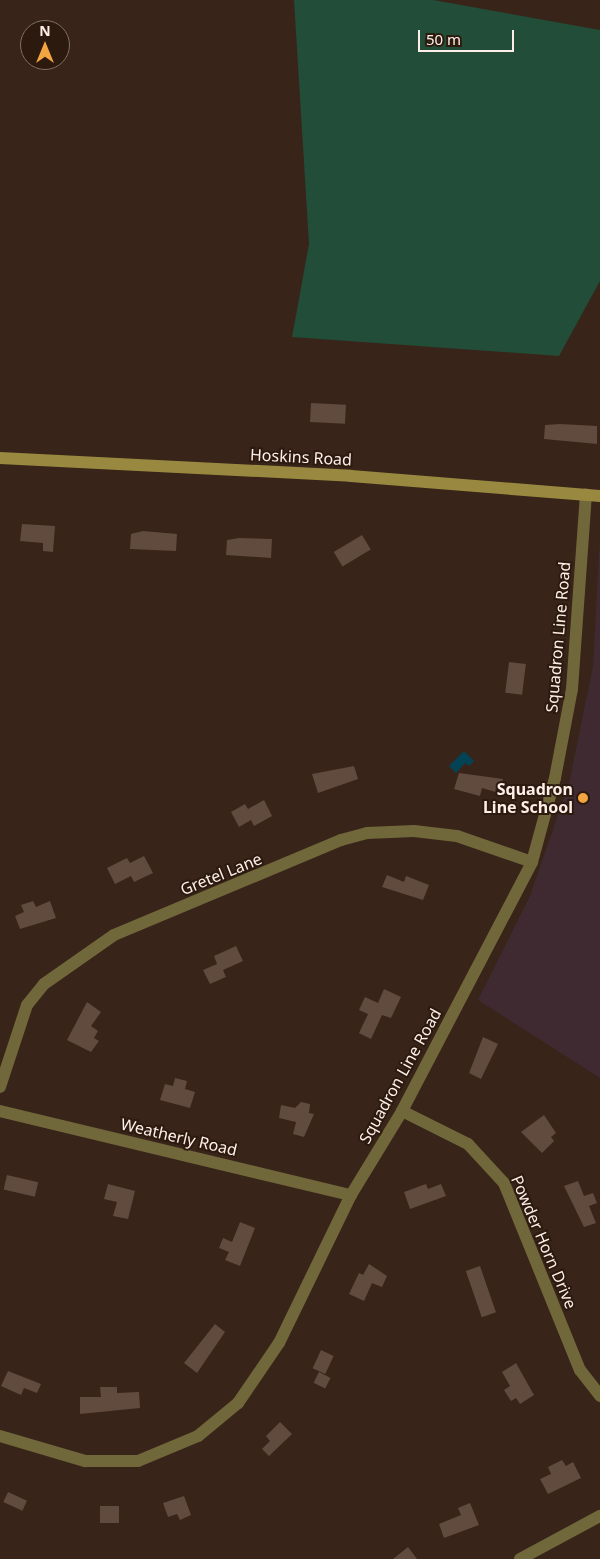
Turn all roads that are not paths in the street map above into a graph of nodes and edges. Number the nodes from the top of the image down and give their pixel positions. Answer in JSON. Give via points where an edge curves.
{"nodes":[{"id":1,"x":0,"y":458,"type":"edge"},
{"id":2,"x":586,"y":495,"type":"junction"},
{"id":3,"x":600,"y":496,"type":"edge"},
{"id":4,"x":532,"y":862,"type":"junction"},
{"id":5,"x":0,"y":1086,"type":"edge"},
{"id":6,"x":0,"y":1111,"type":"edge"},
{"id":7,"x":402,"y":1111,"type":"junction"},
{"id":8,"x":351,"y":1195,"type":"junction"},
{"id":9,"x":600,"y":1396,"type":"edge"},
{"id":10,"x":0,"y":1436,"type":"edge"},
{"id":11,"x":600,"y":1516,"type":"edge"},
{"id":12,"x":520,"y":1559,"type":"edge"}],
"edges":[{"from":1,"to":2,"type":"street","name":"Hoskins Road","via":[[350,476]]},
{"from":2,"to":3,"type":"street","name":"Hoskins Road"},
{"from":2,"to":4,"type":"street","name":"Squadron Line Road","via":[[572,689],[553,786]]},
{"from":4,"to":5,"type":"street","name":"Gretel Lane","via":[[457,836],[414,831],[367,834],[342,840],[114,935],[44,984],[27,1006]]},
{"from":4,"to":7,"type":"street","name":"Squadron Line Road"},
{"from":6,"to":8,"type":"street","name":"Weatherly Road"},
{"from":7,"to":8,"type":"street","name":"Squadron Line Road"},
{"from":7,"to":9,"type":"street","name":"Powder Horn Drive","via":[[468,1144],[504,1183],[580,1370]]},
{"from":8,"to":10,"type":"street","name":"Squadron Line Road","via":[[280,1343],[238,1403],[198,1436],[138,1461],[85,1462]]},
{"from":11,"to":12,"type":"street"}]}
